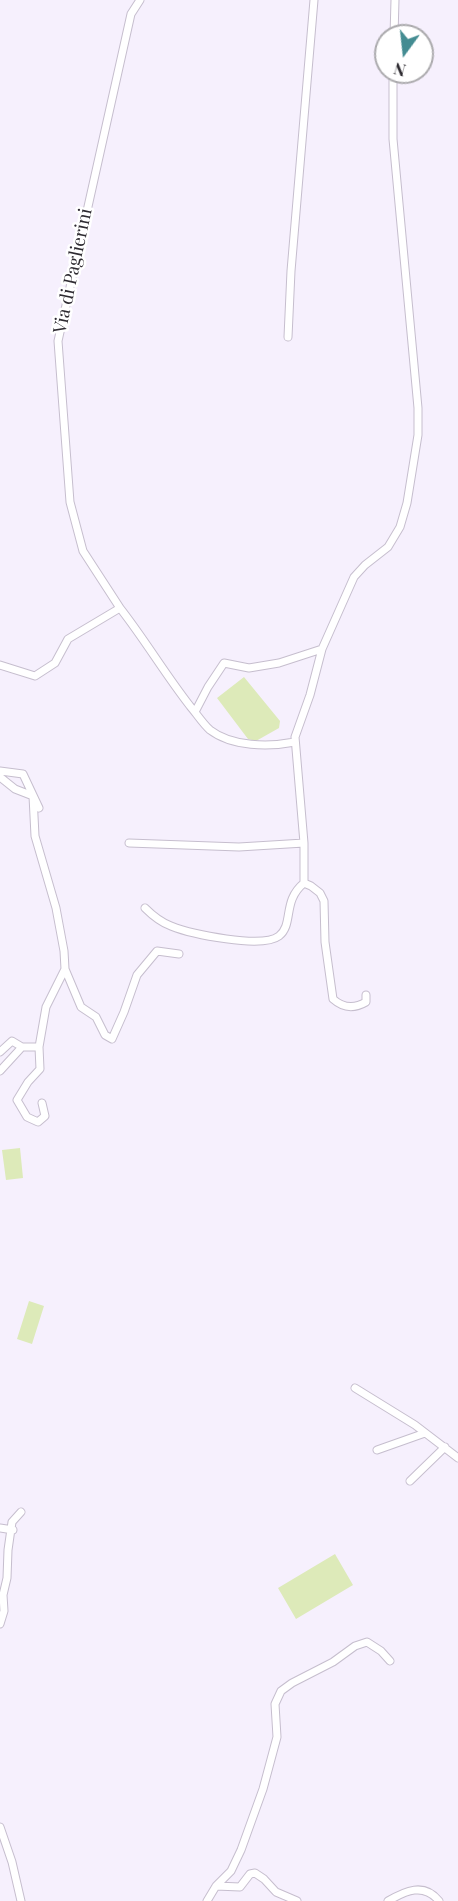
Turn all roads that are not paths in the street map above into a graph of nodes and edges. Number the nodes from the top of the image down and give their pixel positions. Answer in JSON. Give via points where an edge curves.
{"nodes":[{"id":1,"x":140,"y":0,"type":"edge"},
{"id":2,"x":314,"y":0,"type":"edge"},
{"id":3,"x":395,"y":0,"type":"edge"},
{"id":4,"x":394,"y":24,"type":"edge"},
{"id":5,"x":393,"y":84,"type":"edge"},
{"id":6,"x":288,"y":338,"type":"dead end"},
{"id":7,"x":120,"y":608,"type":"junction"},
{"id":8,"x":322,"y":649,"type":"junction"},
{"id":9,"x":0,"y":665,"type":"edge"},
{"id":10,"x":195,"y":712,"type":"junction"},
{"id":11,"x":295,"y":742,"type":"junction"},
{"id":12,"x":0,"y":771,"type":"edge"},
{"id":13,"x":0,"y":777,"type":"edge"},
{"id":14,"x":33,"y":796,"type":"junction"},
{"id":15,"x":39,"y":808,"type":"dead end"},
{"id":16,"x":129,"y":843,"type":"dead end"},
{"id":17,"x":304,"y":843,"type":"junction"},
{"id":18,"x":304,"y":883,"type":"junction"},
{"id":19,"x":145,"y":908,"type":"dead end"},
{"id":20,"x":179,"y":954,"type":"dead end"},
{"id":21,"x":65,"y":969,"type":"junction"},
{"id":22,"x":366,"y":995,"type":"dead end"},
{"id":23,"x":22,"y":1047,"type":"junction"},
{"id":24,"x":39,"y":1047,"type":"junction"},
{"id":25,"x":0,"y":1052,"type":"edge"},
{"id":26,"x":0,"y":1071,"type":"edge"},
{"id":27,"x":42,"y":1103,"type":"dead end"},
{"id":28,"x":355,"y":1388,"type":"dead end"},
{"id":29,"x":425,"y":1433,"type":"junction"},
{"id":30,"x":445,"y":1447,"type":"junction"},
{"id":31,"x":377,"y":1450,"type":"dead end"},
{"id":32,"x":458,"y":1458,"type":"edge"},
{"id":33,"x":410,"y":1481,"type":"dead end"},
{"id":34,"x":21,"y":1512,"type":"dead end"},
{"id":35,"x":0,"y":1528,"type":"edge"},
{"id":36,"x":13,"y":1530,"type":"junction"},
{"id":37,"x":0,"y":1624,"type":"edge"},
{"id":38,"x":390,"y":1661,"type":"dead end"},
{"id":39,"x":0,"y":1827,"type":"edge"},
{"id":40,"x":216,"y":1886,"type":"junction"},
{"id":41,"x":21,"y":1901,"type":"edge"},
{"id":42,"x":207,"y":1901,"type":"edge"},
{"id":43,"x":297,"y":1901,"type":"edge"},
{"id":44,"x":388,"y":1901,"type":"edge"},
{"id":45,"x":439,"y":1901,"type":"edge"}],
"edges":[{"from":1,"to":7,"type":"street","name":"Via di Paglierini","via":[[130,14],[58,341],[70,502],[83,551]]},
{"from":2,"to":6,"type":"street"},
{"from":3,"to":4,"type":"street"},
{"from":5,"to":8,"type":"street","via":[[393,140],[418,435],[408,503],[400,527],[388,547],[354,577]]},
{"from":7,"to":9,"type":"street","via":[[68,639],[55,663],[35,676]]},
{"from":7,"to":10,"type":"street","name":"Via di Paglierini"},
{"from":8,"to":10,"type":"street","via":[[249,668],[224,663]]},
{"from":8,"to":11,"type":"street"},
{"from":10,"to":11,"type":"street","name":"Via di Paglierini","via":[[210,730],[226,738],[257,746]]},
{"from":11,"to":17,"type":"street"},
{"from":12,"to":14,"type":"street","via":[[23,774]]},
{"from":13,"to":14,"type":"street"},
{"from":14,"to":15,"type":"street"},
{"from":14,"to":21,"type":"street","via":[[35,836],[56,908]]},
{"from":16,"to":17,"type":"street","via":[[239,847]]},
{"from":17,"to":18,"type":"street"},
{"from":18,"to":19,"type":"street","via":[[292,897],[286,928],[270,941],[202,936],[170,926]]},
{"from":18,"to":22,"type":"street","via":[[320,893],[324,901],[333,999],[345,1007],[354,1006],[366,1002]]},
{"from":20,"to":21,"type":"street","via":[[157,951],[137,975],[112,1039],[105,1035],[96,1017],[81,1007]]},
{"from":21,"to":24,"type":"street","via":[[46,1007]]},
{"from":23,"to":24,"type":"street"},
{"from":23,"to":25,"type":"street","via":[[12,1041]]},
{"from":23,"to":26,"type":"street"},
{"from":24,"to":27,"type":"street","via":[[40,1068],[16,1100],[27,1118],[38,1122],[45,1116]]},
{"from":28,"to":29,"type":"street"},
{"from":29,"to":30,"type":"street"},
{"from":29,"to":31,"type":"street"},
{"from":30,"to":32,"type":"street"},
{"from":30,"to":33,"type":"street"},
{"from":34,"to":36,"type":"street","via":[[12,1522]]},
{"from":35,"to":36,"type":"street"},
{"from":36,"to":37,"type":"street"},
{"from":38,"to":40,"type":"street","via":[[367,1642],[281,1691],[275,1704],[277,1737],[263,1789],[242,1850],[231,1871]]},
{"from":39,"to":41,"type":"street"},
{"from":40,"to":42,"type":"street"},
{"from":40,"to":43,"type":"street","via":[[240,1887],[255,1873],[276,1892]]},
{"from":44,"to":45,"type":"street","via":[[417,1889],[429,1892]]}]}
